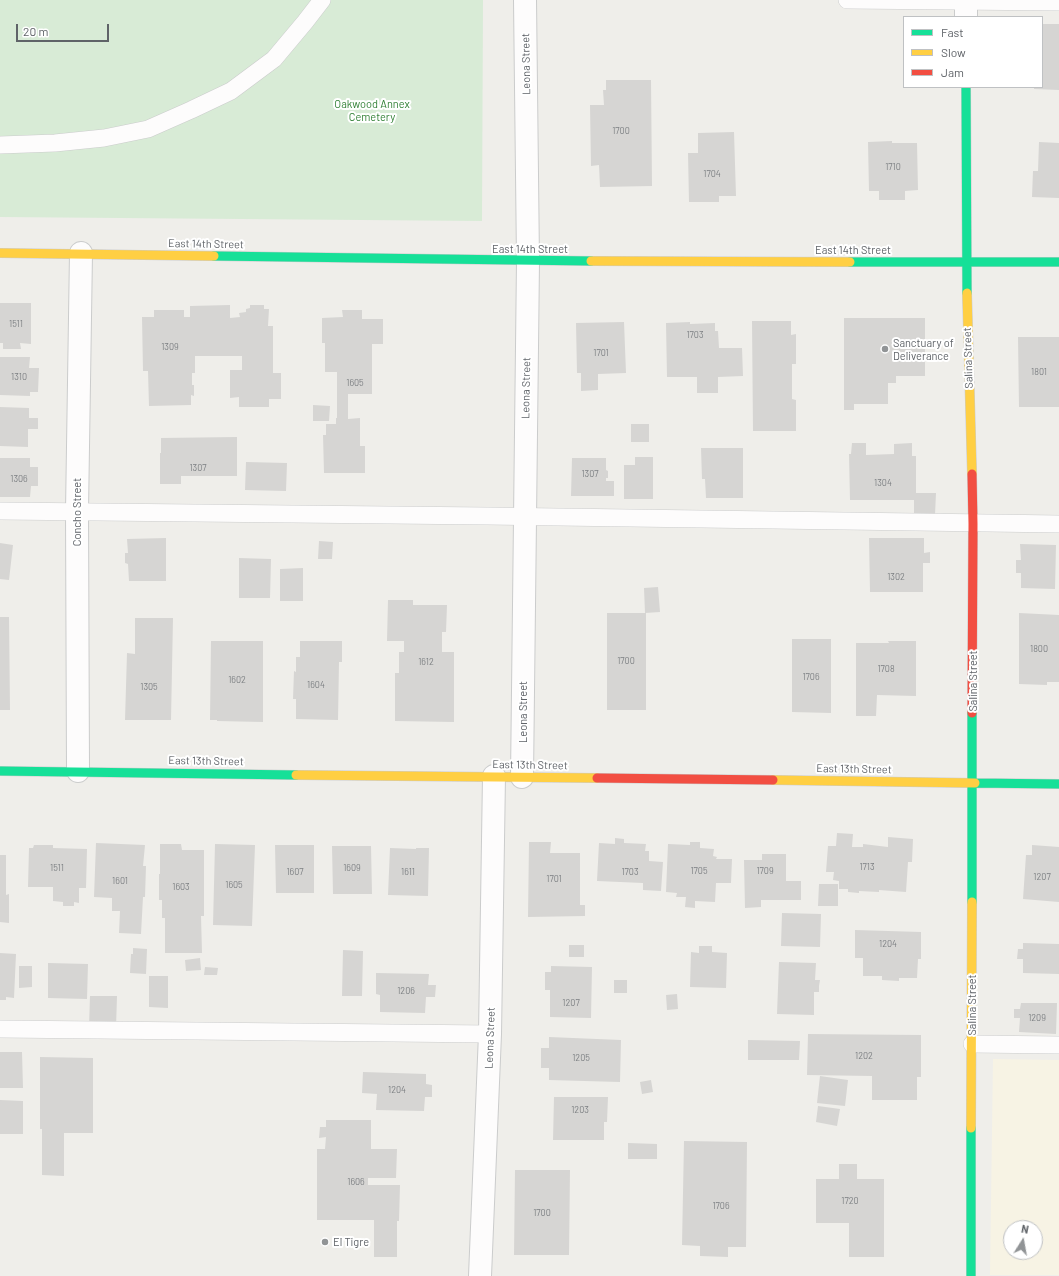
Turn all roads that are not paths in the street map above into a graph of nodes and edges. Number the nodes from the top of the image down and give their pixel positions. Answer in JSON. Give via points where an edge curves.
{"nodes":[{"id":1,"x":322,"y":0,"type":"edge"},
{"id":2,"x":525,"y":0,"type":"edge"},
{"id":3,"x":847,"y":0,"type":"edge"},
{"id":4,"x":1059,"y":2,"type":"edge"},
{"id":5,"x":966,"y":6,"type":"edge"},
{"id":6,"x":966,"y":88,"type":"edge"},
{"id":7,"x":0,"y":145,"type":"edge"},
{"id":8,"x":0,"y":252,"type":"edge"},
{"id":9,"x":81,"y":253,"type":"junction"},
{"id":10,"x":528,"y":261,"type":"junction"},
{"id":11,"x":966,"y":262,"type":"junction"},
{"id":12,"x":1059,"y":262,"type":"edge"},
{"id":13,"x":0,"y":511,"type":"edge"},
{"id":14,"x":77,"y":511,"type":"junction"},
{"id":15,"x":524,"y":517,"type":"junction"},
{"id":16,"x":973,"y":524,"type":"junction"},
{"id":17,"x":1059,"y":524,"type":"edge"},
{"id":18,"x":0,"y":771,"type":"edge"},
{"id":19,"x":78,"y":771,"type":"junction"},
{"id":20,"x":494,"y":776,"type":"junction"},
{"id":21,"x":522,"y":777,"type":"junction"},
{"id":22,"x":973,"y":783,"type":"junction"},
{"id":23,"x":1059,"y":784,"type":"edge"},
{"id":24,"x":0,"y":1030,"type":"edge"},
{"id":25,"x":490,"y":1034,"type":"junction"},
{"id":26,"x":972,"y":1044,"type":"junction"},
{"id":27,"x":1059,"y":1045,"type":"edge"},
{"id":28,"x":480,"y":1276,"type":"edge"},
{"id":29,"x":972,"y":1276,"type":"edge"}],
"edges":[{"from":1,"to":7,"type":"lane","via":[[274,58],[231,91],[191,110],[148,129],[104,138]]},
{"from":2,"to":10,"type":"street","name":"Leona Street"},
{"from":3,"to":5,"type":"lane"},
{"from":4,"to":5,"type":"lane"},
{"from":6,"to":11,"type":"street","name":"Salina Street"},
{"from":8,"to":9,"type":"street","name":"East 14th Street"},
{"from":9,"to":10,"type":"street","name":"East 14th Street"},
{"from":9,"to":14,"type":"street","name":"Concho Street"},
{"from":10,"to":11,"type":"street","name":"East 14th Street"},
{"from":10,"to":15,"type":"street","name":"Leona Street"},
{"from":11,"to":12,"type":"street","name":"East 14th Street"},
{"from":11,"to":16,"type":"street","name":"Salina Street"},
{"from":13,"to":14,"type":"lane"},
{"from":14,"to":15,"type":"lane"},
{"from":14,"to":19,"type":"street","name":"Concho Street"},
{"from":15,"to":16,"type":"lane"},
{"from":15,"to":21,"type":"street","name":"Leona Street"},
{"from":16,"to":17,"type":"lane"},
{"from":16,"to":22,"type":"street","name":"Salina Street"},
{"from":18,"to":19,"type":"street","name":"East 13th Street"},
{"from":19,"to":20,"type":"street","name":"East 13th Street"},
{"from":20,"to":21,"type":"street","name":"East 13th Street"},
{"from":20,"to":25,"type":"street","name":"Leona Street"},
{"from":21,"to":22,"type":"street","name":"East 13th Street"},
{"from":22,"to":23,"type":"street","name":"East 13th Street"},
{"from":22,"to":26,"type":"street","name":"Salina Street"},
{"from":24,"to":25,"type":"lane"},
{"from":25,"to":28,"type":"street","name":"Leona Street"},
{"from":26,"to":27,"type":"lane"},
{"from":26,"to":29,"type":"street","name":"Salina Street"}]}
